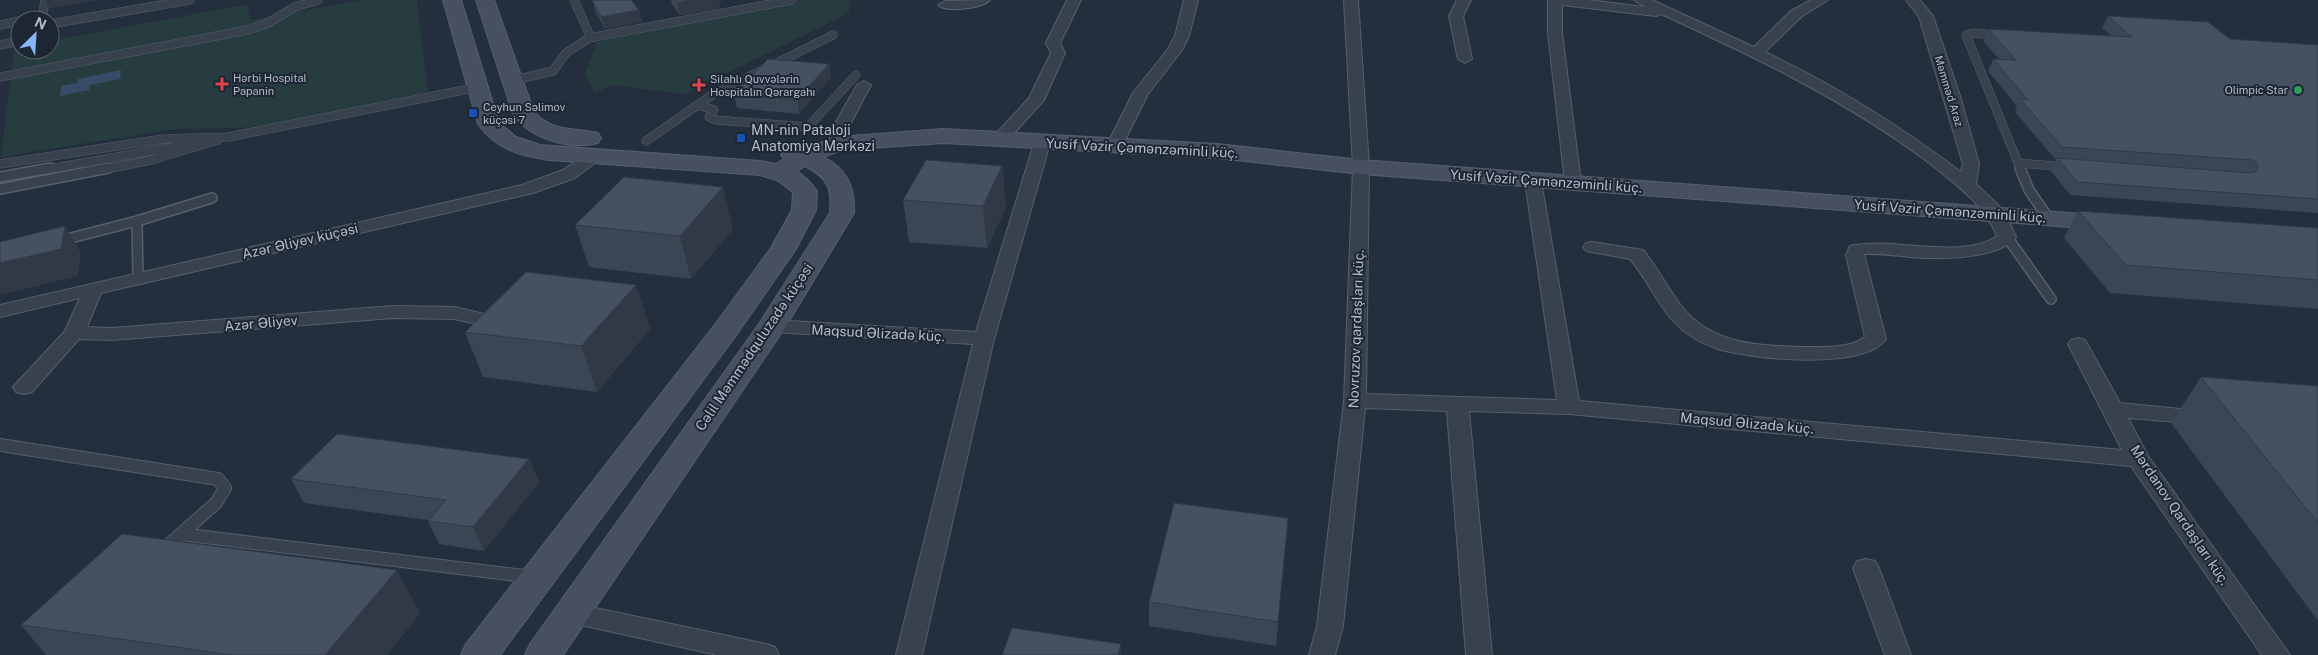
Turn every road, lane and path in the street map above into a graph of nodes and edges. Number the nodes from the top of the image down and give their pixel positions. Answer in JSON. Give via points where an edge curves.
{"nodes":[{"id":1,"x":190,"y":0,"type":"edge"},
{"id":2,"x":318,"y":0,"type":"edge"},
{"id":3,"x":452,"y":0,"type":"edge"},
{"id":4,"x":484,"y":0,"type":"edge"},
{"id":5,"x":574,"y":0,"type":"edge"},
{"id":6,"x":792,"y":0,"type":"edge"},
{"id":7,"x":983,"y":0,"type":"edge"},
{"id":8,"x":1074,"y":0,"type":"edge"},
{"id":9,"x":1191,"y":0,"type":"edge"},
{"id":10,"x":1351,"y":0,"type":"edge"},
{"id":11,"x":1464,"y":0,"type":"edge"},
{"id":12,"x":1556,"y":0,"type":"edge"},
{"id":13,"x":1641,"y":0,"type":"edge"},
{"id":14,"x":1821,"y":0,"type":"edge"},
{"id":15,"x":1913,"y":0,"type":"edge"},
{"id":16,"x":945,"y":5,"type":"dead end"},
{"id":17,"x":1670,"y":13,"type":"junction"},
{"id":18,"x":60,"y":22,"type":"edge"},
{"id":19,"x":833,"y":35,"type":"dead end"},
{"id":20,"x":2003,"y":36,"type":"edge"},
{"id":21,"x":589,"y":38,"type":"junction"},
{"id":22,"x":1757,"y":52,"type":"junction"},
{"id":23,"x":1465,"y":59,"type":"dead end"},
{"id":24,"x":0,"y":77,"type":"edge"},
{"id":25,"x":514,"y":80,"type":"junction"},
{"id":26,"x":860,"y":80,"type":"joint"},
{"id":27,"x":479,"y":87,"type":"junction"},
{"id":28,"x":698,"y":105,"type":"junction"},
{"id":29,"x":228,"y":137,"type":"junction"},
{"id":30,"x":1001,"y":138,"type":"junction"},
{"id":31,"x":646,"y":141,"type":"junction"},
{"id":32,"x":1042,"y":143,"type":"junction"},
{"id":33,"x":838,"y":144,"type":"junction"},
{"id":34,"x":1115,"y":145,"type":"junction"},
{"id":35,"x":594,"y":156,"type":"junction"},
{"id":36,"x":803,"y":157,"type":"junction"},
{"id":37,"x":2018,"y":163,"type":"junction"},
{"id":38,"x":0,"y":164,"type":"edge"},
{"id":39,"x":1361,"y":167,"type":"junction"},
{"id":40,"x":2078,"y":167,"type":"edge"},
{"id":41,"x":780,"y":172,"type":"junction"},
{"id":42,"x":0,"y":177,"type":"edge"},
{"id":43,"x":1533,"y":181,"type":"junction"},
{"id":44,"x":1573,"y":183,"type":"junction"},
{"id":45,"x":1966,"y":186,"type":"junction"},
{"id":46,"x":0,"y":189,"type":"edge"},
{"id":47,"x":212,"y":198,"type":"dead end"},
{"id":48,"x":1997,"y":215,"type":"junction"},
{"id":49,"x":2049,"y":219,"type":"junction"},
{"id":50,"x":137,"y":221,"type":"junction"},
{"id":51,"x":2135,"y":225,"type":"edge"},
{"id":52,"x":2007,"y":237,"type":"junction"},
{"id":53,"x":46,"y":244,"type":"edge"},
{"id":54,"x":1592,"y":247,"type":"dead end"},
{"id":55,"x":138,"y":279,"type":"junction"},
{"id":56,"x":93,"y":290,"type":"junction"},
{"id":57,"x":2051,"y":299,"type":"dead end"},
{"id":58,"x":0,"y":312,"type":"edge"},
{"id":59,"x":494,"y":322,"type":"edge"},
{"id":60,"x":772,"y":326,"type":"junction"},
{"id":61,"x":74,"y":333,"type":"junction"},
{"id":62,"x":984,"y":339,"type":"junction"},
{"id":63,"x":2078,"y":344,"type":"dead end"},
{"id":64,"x":24,"y":387,"type":"dead end"},
{"id":65,"x":1355,"y":400,"type":"junction"},
{"id":66,"x":1457,"y":403,"type":"junction"},
{"id":67,"x":1569,"y":407,"type":"junction"},
{"id":68,"x":2113,"y":410,"type":"junction"},
{"id":69,"x":2226,"y":419,"type":"edge"},
{"id":70,"x":654,"y":422,"type":"junction"},
{"id":71,"x":700,"y":428,"type":"junction"},
{"id":72,"x":0,"y":445,"type":"edge"},
{"id":73,"x":2138,"y":459,"type":"junction"},
{"id":74,"x":181,"y":534,"type":"junction"},
{"id":75,"x":153,"y":559,"type":"edge"},
{"id":76,"x":1866,"y":568,"type":"dead end"},
{"id":77,"x":537,"y":577,"type":"junction"},
{"id":78,"x":572,"y":612,"type":"junction"},
{"id":79,"x":479,"y":655,"type":"edge"},
{"id":80,"x":543,"y":655,"type":"edge"},
{"id":81,"x":766,"y":655,"type":"edge"},
{"id":82,"x":909,"y":655,"type":"edge"},
{"id":83,"x":1322,"y":655,"type":"edge"},
{"id":84,"x":1479,"y":655,"type":"edge"},
{"id":85,"x":1898,"y":655,"type":"edge"},
{"id":86,"x":2277,"y":655,"type":"edge"}],
"edges":[{"from":1,"to":18,"type":"lane"},
{"from":2,"to":24,"type":"lane","via":[[295,7],[266,24],[248,30]]},
{"from":3,"to":27,"type":"main road"},
{"from":4,"to":25,"type":"main road"},
{"from":5,"to":21,"type":"lane"},
{"from":6,"to":21,"type":"lane"},
{"from":7,"to":16,"type":"street"},
{"from":8,"to":30,"type":"street","via":[[1052,44],[1058,53],[1036,100]]},
{"from":9,"to":34,"type":"street","via":[[1175,50],[1141,93]]},
{"from":10,"to":39,"type":"street","name":"Novruzov qardaşları küç."},
{"from":11,"to":23,"type":"street","via":[[1456,16]]},
{"from":12,"to":17,"type":"street"},
{"from":12,"to":44,"type":"street","via":[[1555,33]]},
{"from":13,"to":17,"type":"street"},
{"from":14,"to":22,"type":"street","via":[[1796,14]]},
{"from":15,"to":45,"type":"street","name":"Məmməd Araz","via":[[1926,16],[1952,96],[1971,164]]},
{"from":17,"to":22,"type":"street"},
{"from":19,"to":28,"type":"lane","via":[[774,62]]},
{"from":20,"to":37,"type":"lane","via":[[1966,35]]},
{"from":21,"to":25,"type":"lane","via":[[566,53],[556,69]]},
{"from":22,"to":45,"type":"street","via":[[1859,106],[1956,175]]},
{"from":25,"to":27,"type":"main road"},
{"from":25,"to":31,"type":"main road","name":"Cəlil Məmmədquluzadə küçəsi","via":[[524,114],[540,129],[554,134]]},
{"from":26,"to":28,"type":"lane","via":[[813,124],[804,127],[716,120],[709,116],[714,110],[712,108]]},
{"from":26,"to":33,"type":"street","via":[[837,134]]},
{"from":27,"to":29,"type":"lane"},
{"from":27,"to":35,"type":"main road","via":[[489,124],[501,139],[530,150]]},
{"from":28,"to":31,"type":"lane"},
{"from":29,"to":38,"type":"lane","via":[[163,139]]},
{"from":29,"to":42,"type":"lane"},
{"from":29,"to":46,"type":"lane","via":[[152,160]]},
{"from":30,"to":32,"type":"main road","name":"Yusif Vəzir Çəmənzəminli küç."},
{"from":30,"to":33,"type":"main road","name":"Yusif Vəzir Çəmənzəminli küç.","via":[[943,136]]},
{"from":31,"to":36,"type":"main road","name":"Cəlil Məmmədquluzadə küçəsi","via":[[762,150]]},
{"from":32,"to":34,"type":"main road","name":"Yusif Vəzir Çəmənzəminli küç."},
{"from":32,"to":62,"type":"street"},
{"from":33,"to":36,"type":"main road","name":"Yusif Vəzir Çəmənzəminli küç."},
{"from":34,"to":39,"type":"main road","name":"Yusif Vəzir Çəmənzəminli küç.","via":[[1217,151]]},
{"from":35,"to":41,"type":"main road","via":[[741,166]]},
{"from":35,"to":55,"type":"street","name":"Azər Əliyev küçəsi","via":[[569,174],[527,189]]},
{"from":36,"to":41,"type":"main road","name":"Yusif Vəzir Çəmənzəminli küç."},
{"from":36,"to":60,"type":"main road","name":"Cəlil Məmmədquluzadə küçəsi","via":[[826,168],[838,180],[843,190],[842,212]]},
{"from":37,"to":40,"type":"lane"},
{"from":37,"to":49,"type":"lane","via":[[2029,190]]},
{"from":39,"to":43,"type":"main road","name":"Yusif Vəzir Çəmənzəminli küç."},
{"from":39,"to":65,"type":"street","name":"Novruzov qardaşları küç."},
{"from":41,"to":70,"type":"main road","via":[[791,177],[805,191],[804,210],[783,249]]},
{"from":43,"to":44,"type":"main road","name":"Yusif Vəzir Çəmənzəminli küç."},
{"from":43,"to":67,"type":"street"},
{"from":44,"to":48,"type":"main road","name":"Yusif Vəzir Çəmənzəminli küç."},
{"from":45,"to":48,"type":"street"},
{"from":47,"to":50,"type":"lane"},
{"from":48,"to":49,"type":"main road","name":"Yusif Vəzir Çəmənzəminli küç."},
{"from":48,"to":52,"type":"street"},
{"from":49,"to":51,"type":"main road","name":"Yusif Vəzir Çəmənzəminli küç."},
{"from":50,"to":53,"type":"lane"},
{"from":50,"to":55,"type":"lane"},
{"from":52,"to":54,"type":"street","via":[[1994,245],[1931,253],[1874,248],[1856,250],[1876,339],[1864,348],[1828,353],[1746,349],[1714,341],[1689,326],[1636,254]]},
{"from":52,"to":57,"type":"lane"},
{"from":55,"to":56,"type":"street","name":"Azər Əliyev küçəsi"},
{"from":56,"to":58,"type":"street","name":"Azər Əliyev küçəsi"},
{"from":56,"to":61,"type":"street"},
{"from":59,"to":61,"type":"street","name":"Azər Əliyev","via":[[455,313],[393,312],[112,334]]},
{"from":60,"to":62,"type":"street","name":"Maqsud Əlizadə küç."},
{"from":60,"to":71,"type":"main road","name":"Cəlil Məmmədquluzadə küçəsi"},
{"from":61,"to":64,"type":"street"},
{"from":62,"to":82,"type":"street"},
{"from":63,"to":68,"type":"street","name":"Mərdanov Qardaşları küç."},
{"from":65,"to":66,"type":"street","name":"Maqsud Əlizadə küç."},
{"from":65,"to":83,"type":"street","name":"Novruzov qardaşları küç.","via":[[1330,626]]},
{"from":66,"to":67,"type":"street","name":"Maqsud Əlizadə küç."},
{"from":66,"to":84,"type":"street"},
{"from":67,"to":73,"type":"street","name":"Maqsud Əlizadə küç."},
{"from":68,"to":69,"type":"street"},
{"from":68,"to":73,"type":"street","name":"Mərdanov Qardaşları küç."},
{"from":70,"to":71,"type":"main road"},
{"from":70,"to":77,"type":"main road"},
{"from":71,"to":78,"type":"main road","name":"Cəlil Məmmədquluzadə küçəsi"},
{"from":72,"to":74,"type":"lane","via":[[218,479],[225,488],[216,502]]},
{"from":73,"to":86,"type":"street","name":"Mərdanov Qardaşları küç."},
{"from":74,"to":75,"type":"lane"},
{"from":74,"to":77,"type":"lane"},
{"from":76,"to":85,"type":"street"},
{"from":77,"to":79,"type":"main road"},
{"from":78,"to":80,"type":"main road","name":"Cəlil Məmmədquluzadə küçəsi"},
{"from":78,"to":81,"type":"street"}]}
